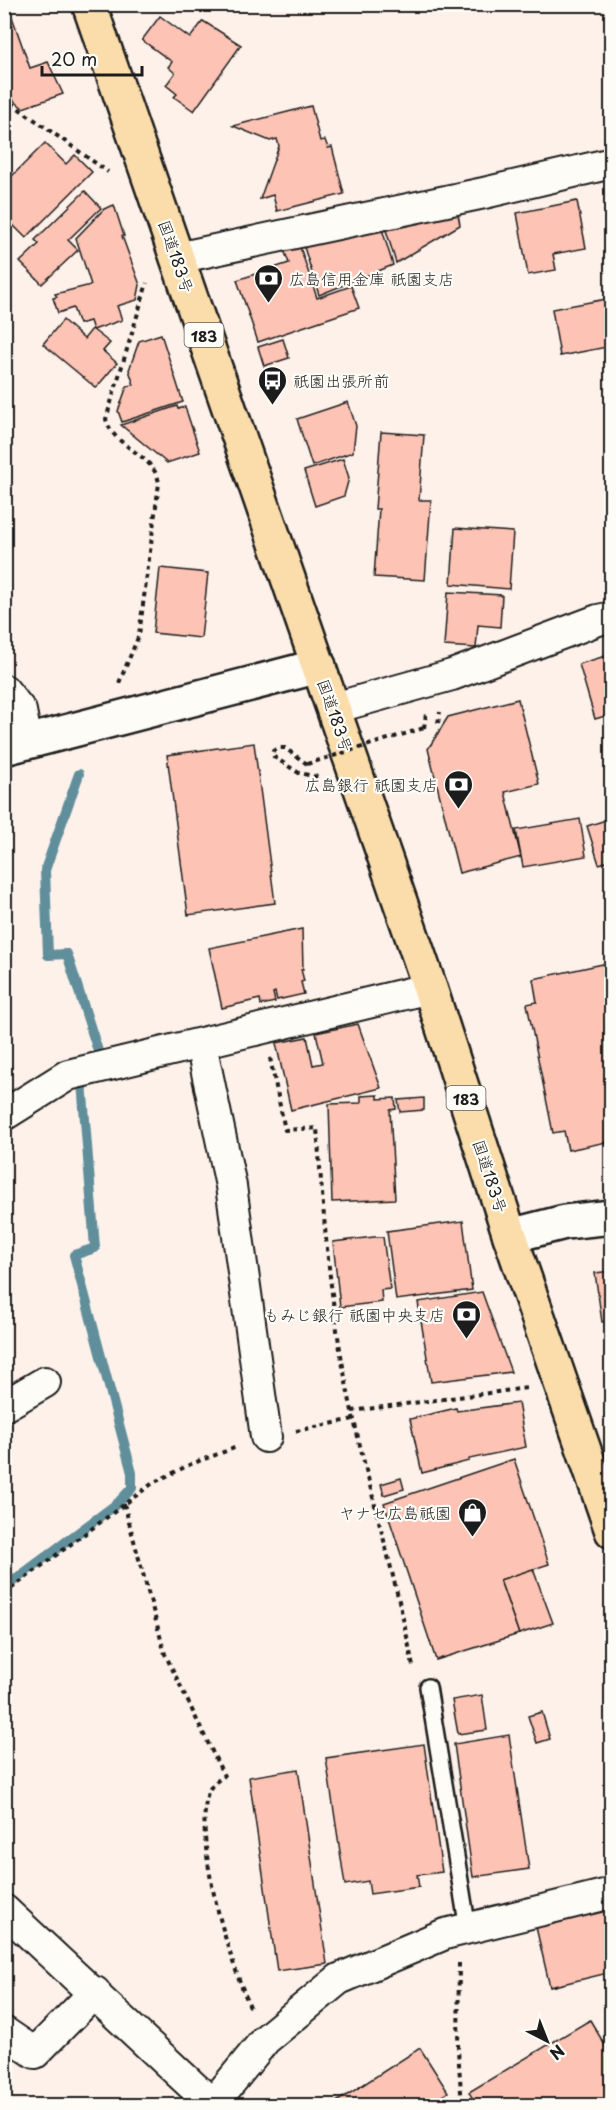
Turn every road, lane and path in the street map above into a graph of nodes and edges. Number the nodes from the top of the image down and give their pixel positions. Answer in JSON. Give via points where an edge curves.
{"nodes":[{"id":1,"x":89,"y":4,"type":"edge"},
{"id":2,"x":4,"y":98,"type":"edge"},
{"id":3,"x":612,"y":163,"type":"edge"},
{"id":4,"x":108,"y":172,"type":"dead end"},
{"id":5,"x":177,"y":258,"type":"junction"},
{"id":6,"x":147,"y":283,"type":"dead end"},
{"id":7,"x":612,"y":617,"type":"edge"},
{"id":8,"x":320,"y":666,"type":"junction"},
{"id":9,"x":118,"y":686,"type":"dead end"},
{"id":10,"x":4,"y":690,"type":"edge"},
{"id":11,"x":334,"y":708,"type":"junction"},
{"id":12,"x":424,"y":728,"type":"dead end"},
{"id":13,"x":16,"y":745,"type":"edge"},
{"id":14,"x":318,"y":777,"type":"dead end"},
{"id":15,"x":430,"y":988,"type":"junction"},
{"id":16,"x":264,"y":1029,"type":"junction"},
{"id":17,"x":201,"y":1044,"type":"junction"},
{"id":18,"x":4,"y":1114,"type":"edge"},
{"id":19,"x":612,"y":1217,"type":"edge"},
{"id":20,"x":510,"y":1236,"type":"junction"},
{"id":21,"x":45,"y":1383,"type":"dead end"},
{"id":22,"x":528,"y":1388,"type":"dead end"},
{"id":23,"x":4,"y":1406,"type":"edge"},
{"id":24,"x":352,"y":1411,"type":"junction"},
{"id":25,"x":266,"y":1437,"type":"dead end"},
{"id":26,"x":612,"y":1531,"type":"edge"},
{"id":27,"x":4,"y":1594,"type":"edge"},
{"id":28,"x":415,"y":1676,"type":"dead end"},
{"id":29,"x":428,"y":1687,"type":"dead end"},
{"id":30,"x":612,"y":1893,"type":"edge"},
{"id":31,"x":4,"y":1910,"type":"edge"},
{"id":32,"x":464,"y":1930,"type":"junction"},
{"id":33,"x":95,"y":1992,"type":"junction"},
{"id":34,"x":4,"y":2032,"type":"edge"},
{"id":35,"x":265,"y":2040,"type":"junction"},
{"id":36,"x":211,"y":2105,"type":"edge"},
{"id":37,"x":462,"y":2106,"type":"edge"}],
"edges":[{"from":1,"to":5,"type":"highway","name":"国道183号","number":"183"},
{"from":2,"to":4,"type":"path"},
{"from":3,"to":5,"type":"street"},
{"from":5,"to":8,"type":"highway","name":"国道183号","number":"183"},
{"from":6,"to":9,"type":"path","via":[[106,419],[109,431],[152,465],[159,483],[139,635]]},
{"from":7,"to":11,"type":"street","via":[[452,675]]},
{"from":8,"to":11,"type":"highway","name":"国道183号","number":"183"},
{"from":8,"to":13,"type":"street"},
{"from":10,"to":13,"type":"street","via":[[21,711]]},
{"from":11,"to":15,"type":"highway","name":"国道183号","number":"183"},
{"from":12,"to":14,"type":"path","bridge":true,"via":[[306,764],[285,748],[273,751],[274,757],[299,773]]},
{"from":15,"to":16,"type":"street"},
{"from":15,"to":20,"type":"highway","name":"国道183号","number":"183"},
{"from":16,"to":17,"type":"street"},
{"from":16,"to":24,"type":"path","via":[[285,1130],[317,1128],[334,1307]]},
{"from":17,"to":18,"type":"street","via":[[68,1075]]},
{"from":17,"to":25,"type":"street","via":[[231,1186]]},
{"from":19,"to":20,"type":"street","via":[[565,1222]]},
{"from":20,"to":26,"type":"highway","name":"国道183号","number":"183"},
{"from":21,"to":23,"type":"street"},
{"from":22,"to":24,"type":"path"},
{"from":24,"to":28,"type":"path","via":[[402,1608]]},
{"from":27,"to":35,"type":"path","via":[[124,1504],[165,1654],[224,1776],[207,1796],[208,1866],[242,1988]]},
{"from":29,"to":32,"type":"lane"},
{"from":30,"to":32,"type":"street"},
{"from":31,"to":33,"type":"street"},
{"from":32,"to":35,"type":"street","via":[[339,1979]]},
{"from":32,"to":37,"type":"path","via":[[458,2050]]},
{"from":33,"to":34,"type":"street","via":[[35,2053]]},
{"from":33,"to":36,"type":"street"},
{"from":35,"to":36,"type":"street"}]}
